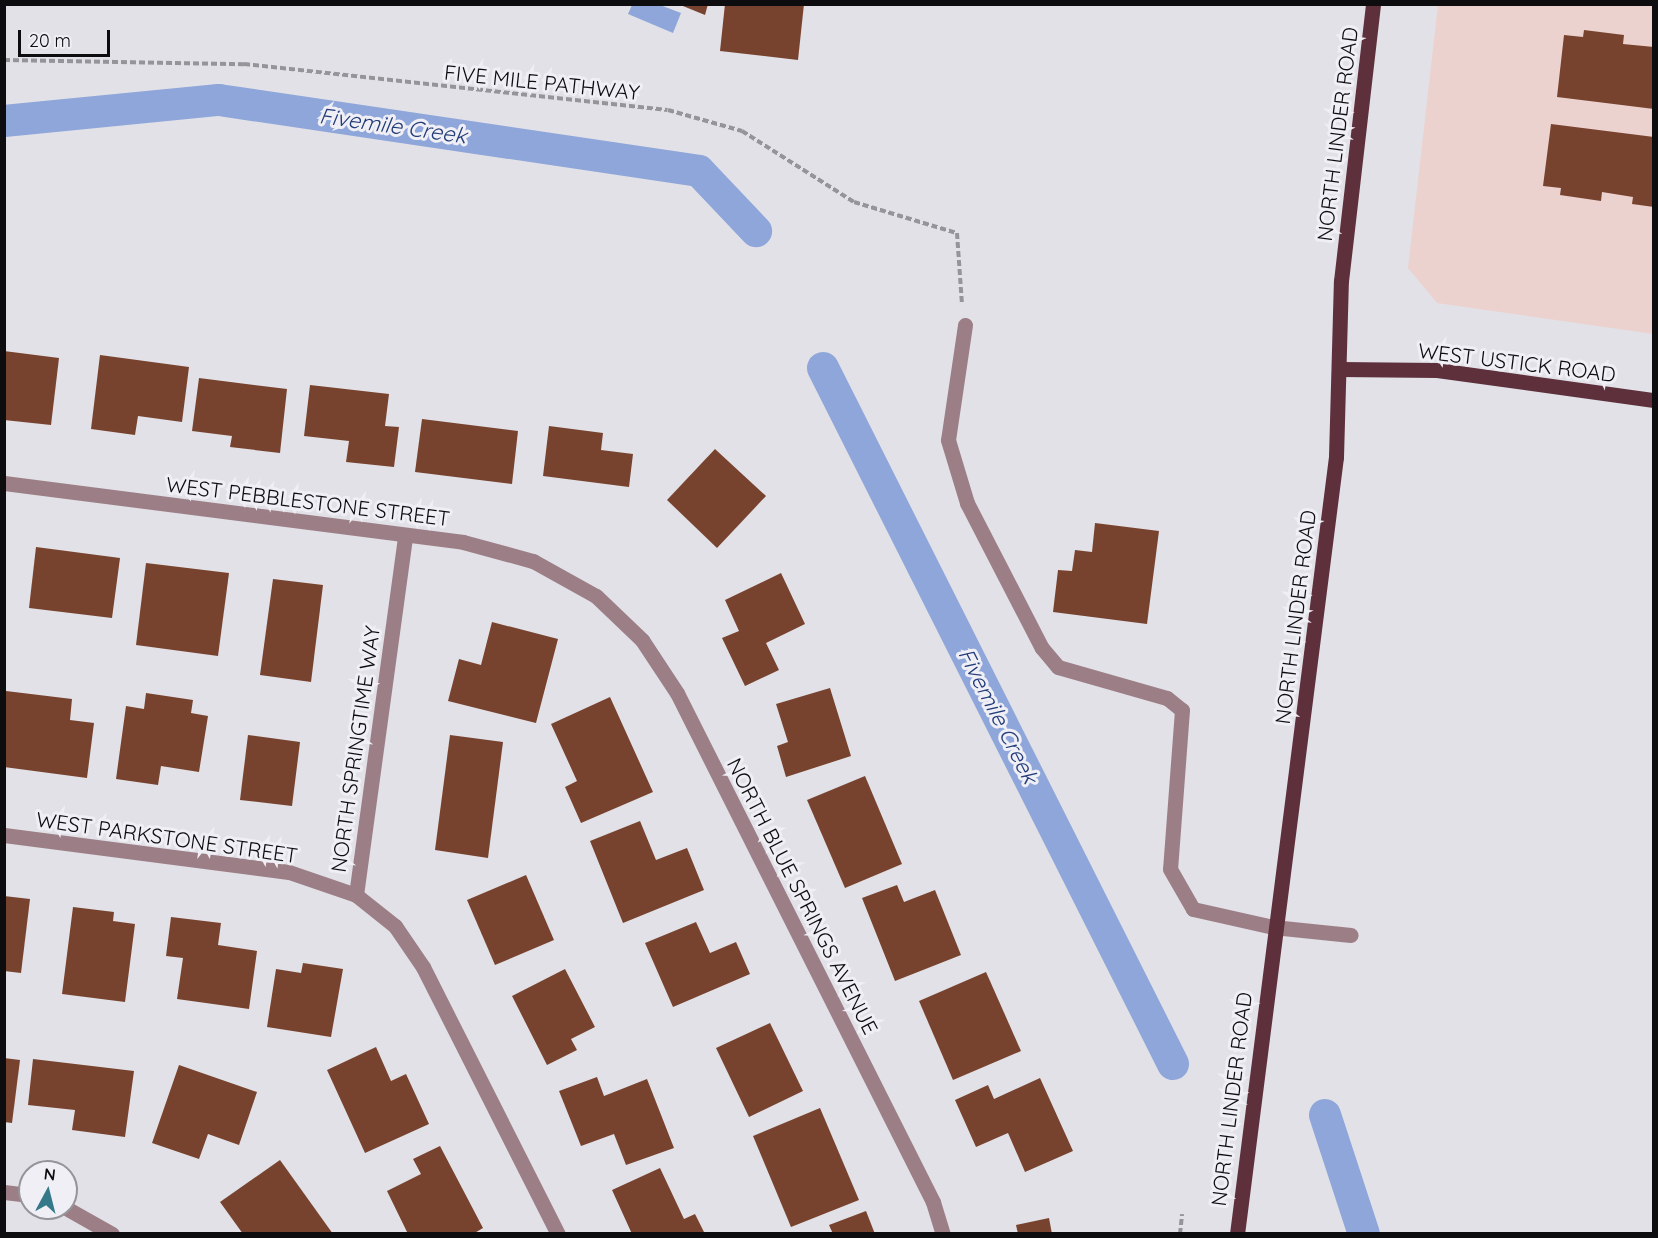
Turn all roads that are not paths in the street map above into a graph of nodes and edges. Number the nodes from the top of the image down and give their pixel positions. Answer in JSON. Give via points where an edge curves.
{"nodes":[{"id":1,"x":1373,"y":4,"type":"edge"},
{"id":2,"x":965,"y":326,"type":"road end"},
{"id":3,"x":1339,"y":369,"type":"junction"},
{"id":4,"x":1653,"y":400,"type":"edge"},
{"id":5,"x":4,"y":483,"type":"edge"},
{"id":6,"x":405,"y":535,"type":"junction"},
{"id":7,"x":596,"y":596,"type":"joint"},
{"id":8,"x":4,"y":835,"type":"edge"},
{"id":9,"x":356,"y":895,"type":"junction"},
{"id":10,"x":1273,"y":927,"type":"junction"},
{"id":11,"x":1351,"y":935,"type":"dead end"},
{"id":12,"x":78,"y":1215,"type":"edge"},
{"id":13,"x":112,"y":1233,"type":"edge"},
{"id":14,"x":558,"y":1233,"type":"edge"},
{"id":15,"x":943,"y":1233,"type":"edge"},
{"id":16,"x":1237,"y":1233,"type":"edge"}],
"edges":[{"from":1,"to":3,"type":"main road","name":"NORTH LINDER ROAD","via":[[1341,281]]},
{"from":2,"to":10,"type":"street","via":[[948,448],[972,513],[1042,648],[1058,667],[1167,698],[1182,710],[1170,870],[1192,909]]},
{"from":3,"to":4,"type":"main road","name":"WEST USTICK ROAD","via":[[1437,370]]},
{"from":3,"to":10,"type":"main road","name":"NORTH LINDER ROAD","via":[[1336,457]]},
{"from":5,"to":6,"type":"street","name":"WEST PEBBLESTONE STREET"},
{"from":6,"to":7,"type":"street","name":"WEST PEBBLESTONE STREET","via":[[498,549],[533,561]]},
{"from":6,"to":9,"type":"street","name":"NORTH SPRINGTIME WAY"},
{"from":7,"to":15,"type":"street","name":"NORTH BLUE SPRINGS AVENUE","via":[[642,640],[677,693],[933,1202]]},
{"from":8,"to":9,"type":"street","name":"WEST PARKSTONE STREET","via":[[289,872]]},
{"from":9,"to":14,"type":"street","name":"NORTH SPRINGTIME WAY","via":[[394,926],[423,967]]},
{"from":10,"to":11,"type":"street"},
{"from":10,"to":16,"type":"main road","name":"NORTH LINDER ROAD"},
{"from":12,"to":13,"type":"street"}]}
